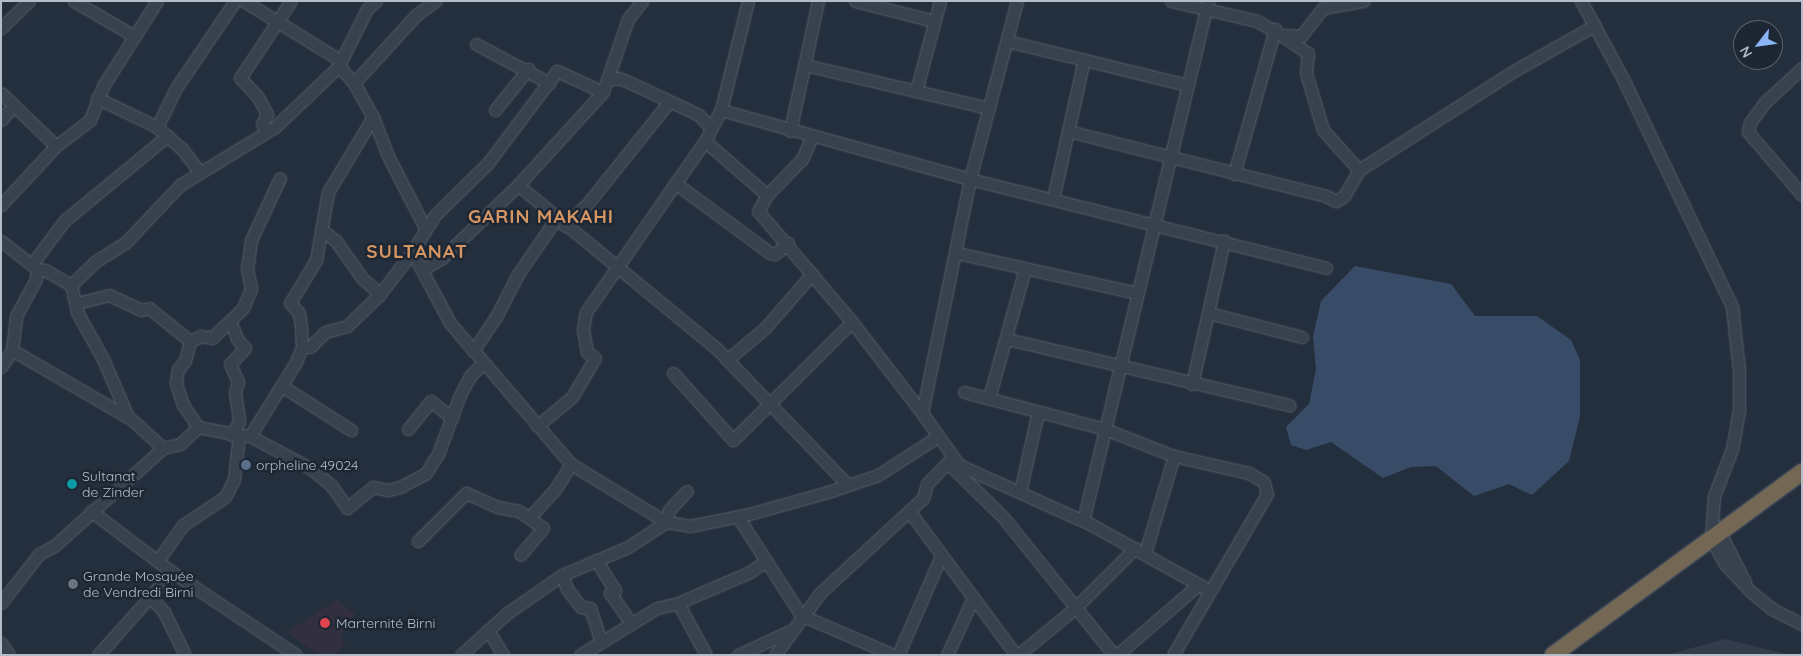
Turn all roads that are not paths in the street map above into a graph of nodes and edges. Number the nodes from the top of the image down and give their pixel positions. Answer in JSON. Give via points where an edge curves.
{"nodes":[{"id":1,"x":29,"y":1,"type":"edge"},
{"id":2,"x":74,"y":1,"type":"edge"},
{"id":3,"x":156,"y":1,"type":"edge"},
{"id":4,"x":235,"y":1,"type":"edge"},
{"id":5,"x":244,"y":1,"type":"edge"},
{"id":6,"x":291,"y":1,"type":"edge"},
{"id":7,"x":376,"y":1,"type":"edge"},
{"id":8,"x":435,"y":1,"type":"edge"},
{"id":9,"x":642,"y":1,"type":"edge"},
{"id":10,"x":748,"y":1,"type":"edge"},
{"id":11,"x":818,"y":1,"type":"edge"},
{"id":12,"x":855,"y":1,"type":"edge"},
{"id":13,"x":940,"y":1,"type":"edge"},
{"id":14,"x":1017,"y":1,"type":"edge"},
{"id":15,"x":1171,"y":1,"type":"edge"},
{"id":16,"x":1363,"y":1,"type":"edge"},
{"id":17,"x":1581,"y":1,"type":"edge"},
{"id":18,"x":369,"y":5,"type":"edge"},
{"id":19,"x":1207,"y":5,"type":"edge"},
{"id":20,"x":934,"y":21,"type":"junction"},
{"id":21,"x":278,"y":22,"type":"junction"},
{"id":22,"x":1595,"y":25,"type":"junction"},
{"id":23,"x":1,"y":28,"type":"edge"},
{"id":24,"x":1278,"y":32,"type":"junction"},
{"id":25,"x":134,"y":36,"type":"junction"},
{"id":26,"x":1006,"y":41,"type":"junction"},
{"id":27,"x":476,"y":44,"type":"dead end"},
{"id":28,"x":1084,"y":59,"type":"junction"},
{"id":29,"x":340,"y":64,"type":"junction"},
{"id":30,"x":804,"y":65,"type":"junction"},
{"id":31,"x":1802,"y":68,"type":"edge"},
{"id":32,"x":528,"y":70,"type":"junction"},
{"id":33,"x":607,"y":80,"type":"junction"},
{"id":34,"x":354,"y":83,"type":"junction"},
{"id":35,"x":549,"y":83,"type":"junction"},
{"id":36,"x":1188,"y":85,"type":"junction"},
{"id":37,"x":916,"y":91,"type":"junction"},
{"id":38,"x":603,"y":92,"type":"junction"},
{"id":39,"x":1,"y":93,"type":"edge"},
{"id":40,"x":97,"y":98,"type":"junction"},
{"id":41,"x":669,"y":102,"type":"junction"},
{"id":42,"x":13,"y":106,"type":"junction"},
{"id":43,"x":988,"y":108,"type":"junction"},
{"id":44,"x":495,"y":110,"type":"dead end"},
{"id":45,"x":721,"y":110,"type":"junction"},
{"id":46,"x":373,"y":117,"type":"junction"},
{"id":47,"x":1,"y":120,"type":"edge"},
{"id":48,"x":157,"y":127,"type":"junction"},
{"id":49,"x":710,"y":128,"type":"junction"},
{"id":50,"x":266,"y":130,"type":"junction"},
{"id":51,"x":790,"y":131,"type":"junction"},
{"id":52,"x":1068,"y":131,"type":"junction"},
{"id":53,"x":167,"y":136,"type":"junction"},
{"id":54,"x":812,"y":136,"type":"junction"},
{"id":55,"x":704,"y":141,"type":"junction"},
{"id":56,"x":56,"y":146,"type":"junction"},
{"id":57,"x":1171,"y":156,"type":"junction"},
{"id":58,"x":1359,"y":170,"type":"junction"},
{"id":59,"x":199,"y":171,"type":"junction"},
{"id":60,"x":1234,"y":174,"type":"junction"},
{"id":61,"x":280,"y":178,"type":"dead end"},
{"id":62,"x":970,"y":179,"type":"junction"},
{"id":63,"x":675,"y":183,"type":"junction"},
{"id":64,"x":518,"y":185,"type":"junction"},
{"id":65,"x":767,"y":195,"type":"junction"},
{"id":66,"x":1802,"y":195,"type":"edge"},
{"id":67,"x":1053,"y":200,"type":"junction"},
{"id":68,"x":1,"y":205,"type":"edge"},
{"id":69,"x":560,"y":223,"type":"junction"},
{"id":70,"x":1154,"y":225,"type":"junction"},
{"id":71,"x":426,"y":228,"type":"junction"},
{"id":72,"x":322,"y":229,"type":"junction"},
{"id":73,"x":1,"y":240,"type":"edge"},
{"id":74,"x":1224,"y":241,"type":"junction"},
{"id":75,"x":788,"y":243,"type":"junction"},
{"id":76,"x":412,"y":252,"type":"junction"},
{"id":77,"x":957,"y":253,"type":"junction"},
{"id":78,"x":35,"y":266,"type":"junction"},
{"id":79,"x":617,"y":267,"type":"junction"},
{"id":80,"x":1025,"y":268,"type":"junction"},
{"id":81,"x":1326,"y":268,"type":"dead end"},
{"id":82,"x":423,"y":269,"type":"junction"},
{"id":83,"x":812,"y":274,"type":"junction"},
{"id":84,"x":71,"y":285,"type":"junction"},
{"id":85,"x":1138,"y":293,"type":"junction"},
{"id":86,"x":380,"y":294,"type":"junction"},
{"id":87,"x":76,"y":303,"type":"junction"},
{"id":88,"x":1209,"y":313,"type":"junction"},
{"id":89,"x":852,"y":322,"type":"junction"},
{"id":90,"x":231,"y":323,"type":"junction"},
{"id":91,"x":1302,"y":337,"type":"dead end"},
{"id":92,"x":1008,"y":339,"type":"junction"},
{"id":93,"x":190,"y":340,"type":"junction"},
{"id":94,"x":302,"y":346,"type":"junction"},
{"id":95,"x":12,"y":350,"type":"junction"},
{"id":96,"x":473,"y":351,"type":"junction"},
{"id":97,"x":727,"y":360,"type":"junction"},
{"id":98,"x":483,"y":364,"type":"junction"},
{"id":99,"x":1120,"y":366,"type":"junction"},
{"id":100,"x":1,"y":367,"type":"edge"},
{"id":101,"x":673,"y":373,"type":"dead end"},
{"id":102,"x":1192,"y":384,"type":"junction"},
{"id":103,"x":282,"y":386,"type":"junction"},
{"id":104,"x":964,"y":392,"type":"dead end"},
{"id":105,"x":989,"y":398,"type":"junction"},
{"id":106,"x":770,"y":404,"type":"junction"},
{"id":107,"x":1289,"y":405,"type":"dead end"},
{"id":108,"x":1038,"y":412,"type":"junction"},
{"id":109,"x":922,"y":413,"type":"junction"},
{"id":110,"x":128,"y":418,"type":"junction"},
{"id":111,"x":452,"y":418,"type":"junction"},
{"id":112,"x":537,"y":426,"type":"junction"},
{"id":113,"x":198,"y":427,"type":"junction"},
{"id":114,"x":408,"y":429,"type":"dead end"},
{"id":115,"x":1105,"y":429,"type":"junction"},
{"id":116,"x":351,"y":430,"type":"dead end"},
{"id":117,"x":240,"y":436,"type":"junction"},
{"id":118,"x":937,"y":436,"type":"junction"},
{"id":119,"x":163,"y":448,"type":"junction"},
{"id":120,"x":1174,"y":456,"type":"junction"},
{"id":121,"x":950,"y":460,"type":"junction"},
{"id":122,"x":572,"y":464,"type":"junction"},
{"id":123,"x":1802,"y":472,"type":"edge"},
{"id":124,"x":1802,"y":482,"type":"edge"},
{"id":125,"x":847,"y":484,"type":"junction"},
{"id":126,"x":687,"y":491,"type":"dead end"},
{"id":127,"x":1020,"y":492,"type":"junction"},
{"id":128,"x":92,"y":511,"type":"junction"},
{"id":129,"x":909,"y":511,"type":"junction"},
{"id":130,"x":530,"y":517,"type":"junction"},
{"id":131,"x":738,"y":517,"type":"junction"},
{"id":132,"x":1083,"y":521,"type":"junction"},
{"id":133,"x":666,"y":522,"type":"junction"},
{"id":134,"x":1718,"y":540,"type":"junction"},
{"id":135,"x":418,"y":541,"type":"dead end"},
{"id":136,"x":1140,"y":551,"type":"junction"},
{"id":137,"x":520,"y":555,"type":"dead end"},
{"id":138,"x":941,"y":556,"type":"junction"},
{"id":139,"x":158,"y":560,"type":"junction"},
{"id":140,"x":596,"y":560,"type":"junction"},
{"id":141,"x":766,"y":561,"type":"junction"},
{"id":142,"x":172,"y":572,"type":"junction"},
{"id":143,"x":562,"y":575,"type":"junction"},
{"id":144,"x":1204,"y":587,"type":"junction"},
{"id":145,"x":150,"y":597,"type":"junction"},
{"id":146,"x":973,"y":598,"type":"junction"},
{"id":147,"x":1,"y":603,"type":"edge"},
{"id":148,"x":678,"y":603,"type":"junction"},
{"id":149,"x":1076,"y":608,"type":"junction"},
{"id":150,"x":801,"y":615,"type":"junction"},
{"id":151,"x":630,"y":622,"type":"junction"},
{"id":152,"x":1802,"y":624,"type":"edge"},
{"id":153,"x":488,"y":630,"type":"junction"},
{"id":154,"x":790,"y":631,"type":"junction"},
{"id":155,"x":600,"y":642,"type":"junction"},
{"id":156,"x":1,"y":643,"type":"edge"},
{"id":157,"x":1006,"y":650,"type":"edge"},
{"id":158,"x":8,"y":654,"type":"edge"},
{"id":159,"x":98,"y":655,"type":"edge"},
{"id":160,"x":184,"y":655,"type":"edge"},
{"id":161,"x":296,"y":655,"type":"edge"},
{"id":162,"x":461,"y":655,"type":"edge"},
{"id":163,"x":503,"y":655,"type":"edge"},
{"id":164,"x":580,"y":655,"type":"edge"},
{"id":165,"x":706,"y":655,"type":"edge"},
{"id":166,"x":738,"y":655,"type":"edge"},
{"id":167,"x":775,"y":655,"type":"edge"},
{"id":168,"x":894,"y":655,"type":"edge"},
{"id":169,"x":898,"y":655,"type":"edge"},
{"id":170,"x":947,"y":655,"type":"edge"},
{"id":171,"x":1017,"y":655,"type":"edge"},
{"id":172,"x":1116,"y":655,"type":"edge"},
{"id":173,"x":1173,"y":655,"type":"edge"},
{"id":174,"x":1553,"y":655,"type":"edge"},
{"id":175,"x":1567,"y":655,"type":"edge"}],
"edges":[{"from":1,"to":23,"type":"street"},
{"from":2,"to":25,"type":"street"},
{"from":3,"to":25,"type":"street"},
{"from":4,"to":48,"type":"street","via":[[171,96]]},
{"from":5,"to":21,"type":"street"},
{"from":6,"to":21,"type":"street"},
{"from":7,"to":18,"type":"street"},
{"from":8,"to":34,"type":"street","via":[[416,15]]},
{"from":9,"to":33,"type":"street","via":[[628,19]]},
{"from":10,"to":45,"type":"street"},
{"from":11,"to":30,"type":"street"},
{"from":12,"to":20,"type":"street"},
{"from":13,"to":20,"type":"street"},
{"from":14,"to":26,"type":"street"},
{"from":15,"to":19,"type":"street"},
{"from":16,"to":24,"type":"street","via":[[1323,8],[1301,36]]},
{"from":17,"to":22,"type":"street"},
{"from":18,"to":29,"type":"street"},
{"from":19,"to":24,"type":"street","via":[[1257,21]]},
{"from":19,"to":36,"type":"street"},
{"from":20,"to":37,"type":"street"},
{"from":21,"to":29,"type":"street"},
{"from":21,"to":50,"type":"street","via":[[240,78],[267,114],[262,124]]},
{"from":22,"to":58,"type":"street","via":[[1512,72]]},
{"from":22,"to":134,"type":"street","via":[[1724,284],[1732,307],[1739,370],[1738,410],[1732,449],[1714,496],[1712,517]]},
{"from":24,"to":58,"type":"street","via":[[1308,53],[1306,73],[1323,130]]},
{"from":24,"to":60,"type":"street"},
{"from":25,"to":40,"type":"street"},
{"from":26,"to":28,"type":"street"},
{"from":26,"to":43,"type":"street"},
{"from":27,"to":32,"type":"street"},
{"from":28,"to":36,"type":"street"},
{"from":28,"to":52,"type":"street"},
{"from":29,"to":34,"type":"street"},
{"from":29,"to":50,"type":"street","via":[[275,127]]},
{"from":30,"to":37,"type":"street"},
{"from":30,"to":51,"type":"street"},
{"from":31,"to":66,"type":"street","via":[[1765,102],[1750,123],[1748,132]]},
{"from":32,"to":35,"type":"street"},
{"from":32,"to":44,"type":"street"},
{"from":33,"to":38,"type":"street"},
{"from":33,"to":41,"type":"street","via":[[618,78]]},
{"from":34,"to":46,"type":"street"},
{"from":35,"to":38,"type":"street","via":[[559,70]]},
{"from":35,"to":71,"type":"street","via":[[488,163],[463,184]]},
{"from":36,"to":57,"type":"street"},
{"from":37,"to":43,"type":"street"},
{"from":38,"to":64,"type":"street"},
{"from":39,"to":42,"type":"street"},
{"from":40,"to":48,"type":"street"},
{"from":40,"to":56,"type":"street","via":[[90,120]]},
{"from":41,"to":49,"type":"street","via":[[699,115]]},
{"from":41,"to":69,"type":"street","via":[[588,203]]},
{"from":42,"to":47,"type":"street"},
{"from":42,"to":56,"type":"street"},
{"from":43,"to":62,"type":"street"},
{"from":45,"to":49,"type":"street"},
{"from":45,"to":51,"type":"street"},
{"from":46,"to":71,"type":"street","via":[[388,156]]},
{"from":46,"to":72,"type":"street","via":[[328,192]]},
{"from":48,"to":53,"type":"street"},
{"from":49,"to":55,"type":"street"},
{"from":50,"to":59,"type":"street","via":[[249,145]]},
{"from":51,"to":54,"type":"street"},
{"from":52,"to":57,"type":"street"},
{"from":52,"to":67,"type":"street"},
{"from":53,"to":59,"type":"street"},
{"from":53,"to":78,"type":"street","via":[[64,221]]},
{"from":54,"to":62,"type":"street"},
{"from":54,"to":65,"type":"street","via":[[802,158]]},
{"from":55,"to":63,"type":"street"},
{"from":55,"to":65,"type":"street"},
{"from":56,"to":68,"type":"street"},
{"from":57,"to":60,"type":"street"},
{"from":57,"to":70,"type":"street"},
{"from":58,"to":60,"type":"street","via":[[1344,196],[1336,201]]},
{"from":59,"to":84,"type":"street","via":[[161,202],[125,243],[96,261]]},
{"from":61,"to":90,"type":"street","via":[[251,240],[247,269],[251,289],[243,308]]},
{"from":62,"to":67,"type":"street"},
{"from":62,"to":77,"type":"street"},
{"from":63,"to":75,"type":"street","via":[[770,254],[775,254]]},
{"from":63,"to":79,"type":"street"},
{"from":64,"to":69,"type":"street"},
{"from":64,"to":82,"type":"street","via":[[442,258]]},
{"from":65,"to":75,"type":"street","via":[[758,211]]},
{"from":67,"to":70,"type":"street"},
{"from":69,"to":79,"type":"street"},
{"from":69,"to":96,"type":"street","via":[[518,274],[497,315]]},
{"from":70,"to":74,"type":"street"},
{"from":70,"to":85,"type":"street"},
{"from":71,"to":76,"type":"street"},
{"from":72,"to":86,"type":"street","via":[[336,241],[362,278]]},
{"from":72,"to":94,"type":"street","via":[[316,260],[290,303],[299,313]]},
{"from":73,"to":78,"type":"street"},
{"from":74,"to":81,"type":"street"},
{"from":74,"to":88,"type":"street"},
{"from":75,"to":83,"type":"street"},
{"from":76,"to":82,"type":"street"},
{"from":76,"to":86,"type":"street"},
{"from":77,"to":80,"type":"street"},
{"from":77,"to":109,"type":"street"},
{"from":78,"to":84,"type":"street"},
{"from":78,"to":95,"type":"street","via":[[36,279],[14,323]]},
{"from":79,"to":97,"type":"street"},
{"from":79,"to":112,"type":"street","via":[[583,321],[588,352],[595,358],[572,397]]},
{"from":80,"to":85,"type":"street"},
{"from":80,"to":92,"type":"street"},
{"from":82,"to":96,"type":"street","via":[[434,298]]},
{"from":83,"to":89,"type":"street"},
{"from":83,"to":97,"type":"street","via":[[765,328]]},
{"from":84,"to":87,"type":"street"},
{"from":85,"to":99,"type":"street"},
{"from":86,"to":94,"type":"street","via":[[347,326],[325,332],[310,347]]},
{"from":87,"to":93,"type":"street","via":[[109,295],[140,310],[149,308]]},
{"from":87,"to":110,"type":"street","via":[[77,312],[103,359]]},
{"from":88,"to":91,"type":"street"},
{"from":88,"to":102,"type":"street"},
{"from":89,"to":106,"type":"street"},
{"from":89,"to":109,"type":"street"},
{"from":90,"to":93,"type":"street","via":[[212,338],[201,336]]},
{"from":90,"to":117,"type":"street","via":[[237,339],[245,348],[230,364],[238,382],[235,392]]},
{"from":92,"to":99,"type":"street"},
{"from":92,"to":105,"type":"street"},
{"from":93,"to":113,"type":"street","via":[[176,383],[183,405]]},
{"from":94,"to":103,"type":"street"},
{"from":95,"to":100,"type":"street"},
{"from":95,"to":110,"type":"street"},
{"from":96,"to":98,"type":"street"},
{"from":97,"to":106,"type":"street"},
{"from":98,"to":111,"type":"street","via":[[470,376]]},
{"from":98,"to":112,"type":"street"},
{"from":99,"to":102,"type":"street"},
{"from":99,"to":115,"type":"street"},
{"from":101,"to":106,"type":"street","via":[[733,440]]},
{"from":102,"to":107,"type":"street"},
{"from":103,"to":116,"type":"street"},
{"from":103,"to":117,"type":"street"},
{"from":104,"to":105,"type":"street"},
{"from":105,"to":108,"type":"street"},
{"from":106,"to":125,"type":"street"},
{"from":108,"to":115,"type":"street"},
{"from":108,"to":127,"type":"street"},
{"from":109,"to":118,"type":"street"},
{"from":110,"to":119,"type":"street"},
{"from":111,"to":114,"type":"street","via":[[431,401]]},
{"from":111,"to":117,"type":"street","via":[[438,454],[426,473],[389,490],[373,487],[347,508],[331,485],[310,468]]},
{"from":112,"to":122,"type":"street"},
{"from":113,"to":117,"type":"street"},
{"from":113,"to":119,"type":"street","via":[[180,444]]},
{"from":115,"to":120,"type":"street"},
{"from":115,"to":132,"type":"street"},
{"from":117,"to":139,"type":"street","via":[[234,479],[225,496],[183,525]]},
{"from":118,"to":121,"type":"street"},
{"from":118,"to":125,"type":"street","via":[[878,475]]},
{"from":119,"to":128,"type":"street"},
{"from":120,"to":136,"type":"street"},
{"from":120,"to":144,"type":"street","via":[[1249,474],[1264,482],[1267,494]]},
{"from":121,"to":127,"type":"street"},
{"from":121,"to":129,"type":"street","via":[[927,484],[923,498]]},
{"from":121,"to":149,"type":"street","via":[[1003,517]]},
{"from":122,"to":130,"type":"street"},
{"from":122,"to":133,"type":"street"},
{"from":123,"to":134,"type":"highway"},
{"from":124,"to":134,"type":"highway"},
{"from":125,"to":131,"type":"street"},
{"from":126,"to":133,"type":"street","via":[[669,510]]},
{"from":127,"to":132,"type":"street"},
{"from":128,"to":139,"type":"street"},
{"from":128,"to":147,"type":"street","via":[[54,546],[39,554]]},
{"from":129,"to":138,"type":"street"},
{"from":129,"to":150,"type":"street","via":[[820,593]]},
{"from":130,"to":135,"type":"street","via":[[466,494]]},
{"from":130,"to":137,"type":"street","via":[[543,528]]},
{"from":131,"to":133,"type":"street","via":[[690,526]]},
{"from":131,"to":141,"type":"street"},
{"from":132,"to":136,"type":"street"},
{"from":133,"to":140,"type":"street","via":[[628,548]]},
{"from":134,"to":152,"type":"street","via":[[1725,564],[1750,592],[1772,609]]},
{"from":134,"to":174,"type":"highway"},
{"from":134,"to":175,"type":"highway"},
{"from":136,"to":144,"type":"street"},
{"from":136,"to":149,"type":"street"},
{"from":138,"to":146,"type":"street"},
{"from":138,"to":169,"type":"street"},
{"from":139,"to":142,"type":"street"},
{"from":140,"to":143,"type":"street"},
{"from":140,"to":151,"type":"street","via":[[614,590],[610,593]]},
{"from":141,"to":148,"type":"street","via":[[750,572]]},
{"from":141,"to":150,"type":"street"},
{"from":142,"to":145,"type":"street"},
{"from":142,"to":161,"type":"street"},
{"from":143,"to":153,"type":"street"},
{"from":143,"to":155,"type":"street","via":[[567,589],[581,607],[590,608]]},
{"from":144,"to":172,"type":"street"},
{"from":144,"to":173,"type":"street"},
{"from":145,"to":159,"type":"street"},
{"from":145,"to":160,"type":"street","via":[[164,612]]},
{"from":146,"to":157,"type":"street"},
{"from":146,"to":170,"type":"street"},
{"from":148,"to":151,"type":"street","via":[[657,608]]},
{"from":148,"to":165,"type":"street"},
{"from":149,"to":171,"type":"street"},
{"from":149,"to":172,"type":"street"},
{"from":150,"to":154,"type":"street"},
{"from":150,"to":168,"type":"street"},
{"from":151,"to":155,"type":"street"},
{"from":153,"to":162,"type":"street"},
{"from":153,"to":163,"type":"street"},
{"from":154,"to":166,"type":"street"},
{"from":154,"to":167,"type":"street"},
{"from":155,"to":164,"type":"street"},
{"from":156,"to":158,"type":"street"},
{"from":157,"to":171,"type":"street"}]}
